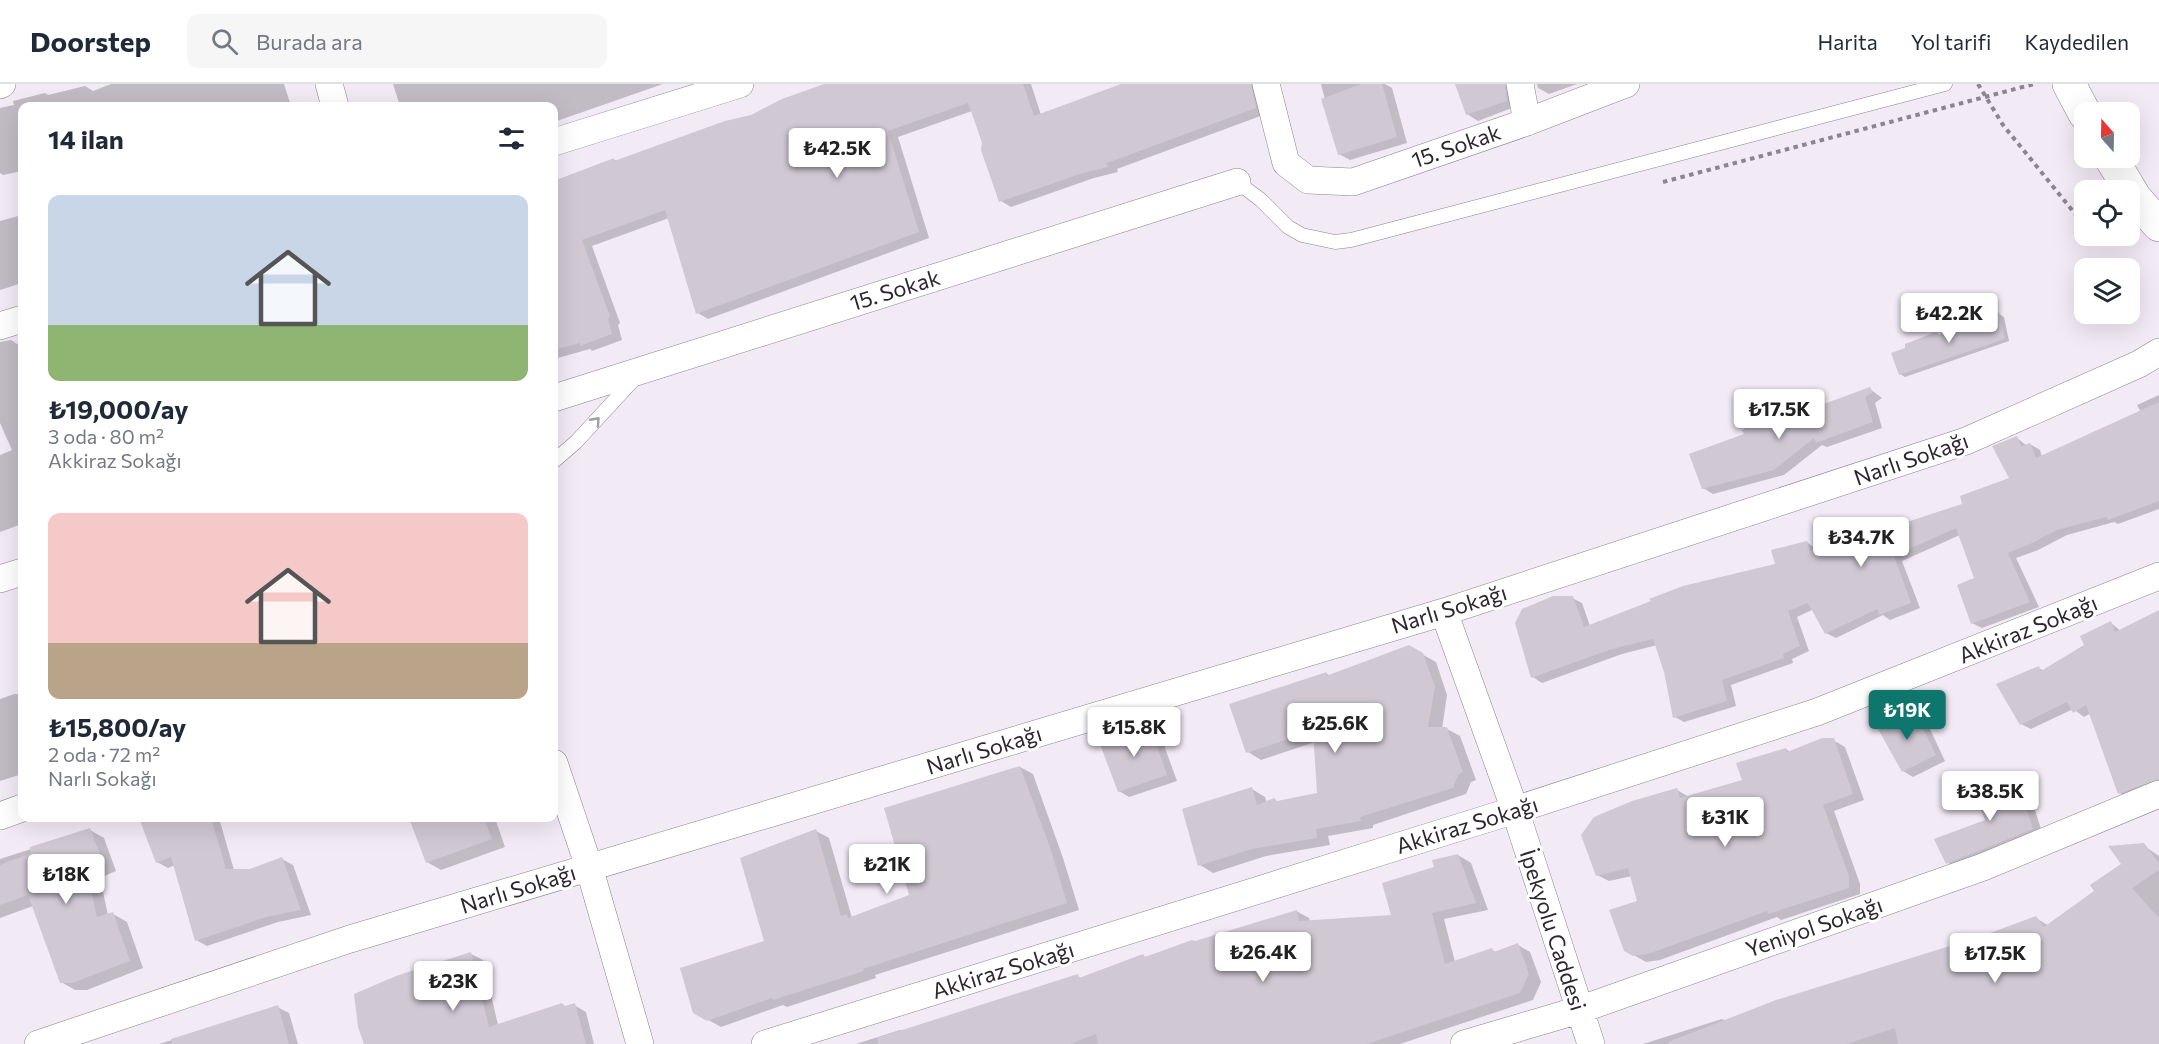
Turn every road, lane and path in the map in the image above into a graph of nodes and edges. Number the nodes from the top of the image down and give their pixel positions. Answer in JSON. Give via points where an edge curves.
{"nodes":[{"id":1,"x":328,"y":84,"type":"edge"},
{"id":2,"x":740,"y":84,"type":"edge"},
{"id":3,"x":1266,"y":84,"type":"edge"},
{"id":4,"x":1520,"y":84,"type":"edge"},
{"id":5,"x":1626,"y":84,"type":"edge"},
{"id":6,"x":1946,"y":84,"type":"edge"},
{"id":7,"x":1978,"y":84,"type":"edge"},
{"id":8,"x":2034,"y":84,"type":"edge"},
{"id":9,"x":2069,"y":84,"type":"edge"},
{"id":10,"x":334,"y":102,"type":"edge"},
{"id":11,"x":2079,"y":102,"type":"edge"},
{"id":12,"x":1527,"y":122,"type":"junction"},
{"id":13,"x":558,"y":141,"type":"edge"},
{"id":14,"x":2117,"y":168,"type":"edge"},
{"id":15,"x":1237,"y":182,"type":"joint"},
{"id":16,"x":1663,"y":182,"type":"dead end"},
{"id":17,"x":2074,"y":212,"type":"edge"},
{"id":18,"x":2159,"y":225,"type":"edge"},
{"id":19,"x":18,"y":320,"type":"edge"},
{"id":20,"x":0,"y":326,"type":"edge"},
{"id":21,"x":2159,"y":352,"type":"edge"},
{"id":22,"x":642,"y":370,"type":"junction"},
{"id":23,"x":558,"y":397,"type":"edge"},
{"id":24,"x":558,"y":458,"type":"edge"},
{"id":25,"x":18,"y":573,"type":"edge"},
{"id":26,"x":2159,"y":576,"type":"edge"},
{"id":27,"x":0,"y":579,"type":"edge"},
{"id":28,"x":1444,"y":612,"type":"junction"},
{"id":29,"x":558,"y":775,"type":"edge"},
{"id":30,"x":2159,"y":794,"type":"edge"},
{"id":31,"x":18,"y":809,"type":"edge"},
{"id":32,"x":1515,"y":810,"type":"junction"},
{"id":33,"x":0,"y":816,"type":"edge"},
{"id":34,"x":589,"y":867,"type":"junction"},
{"id":35,"x":1579,"y":1010,"type":"junction"},
{"id":36,"x":38,"y":1044,"type":"edge"},
{"id":37,"x":640,"y":1044,"type":"edge"},
{"id":38,"x":765,"y":1044,"type":"edge"},
{"id":39,"x":1464,"y":1044,"type":"edge"},
{"id":40,"x":1591,"y":1044,"type":"edge"}],
"edges":[{"from":1,"to":10,"type":"street"},
{"from":2,"to":13,"type":"street"},
{"from":3,"to":12,"type":"street","name":"15. Sokak","via":[[1286,163],[1308,180],[1353,182]]},
{"from":4,"to":12,"type":"street"},
{"from":5,"to":12,"type":"street","name":"15. Sokak"},
{"from":6,"to":15,"type":"lane","via":[[1351,240],[1335,242],[1302,235]]},
{"from":7,"to":17,"type":"path","via":[[2002,124]]},
{"from":8,"to":16,"type":"path","bridge":true},
{"from":9,"to":11,"type":"street"},
{"from":14,"to":18,"type":"street","via":[[2135,198]]},
{"from":15,"to":22,"type":"street","name":"15. Sokak"},
{"from":19,"to":20,"type":"street"},
{"from":21,"to":28,"type":"street","name":"Narlı Sokağı","via":[[1966,441]]},
{"from":22,"to":23,"type":"street","name":"15. Sokak"},
{"from":24,"to":22,"type":"lane","one_way":true},
{"from":25,"to":27,"type":"street"},
{"from":26,"to":32,"type":"street","name":"Akkiraz Sokağı","via":[[1817,712]]},
{"from":28,"to":32,"type":"street","name":"İpekyolu Caddesi"},
{"from":28,"to":34,"type":"street","name":"Narlı Sokağı"},
{"from":29,"to":34,"type":"street"},
{"from":30,"to":35,"type":"street","name":"Yeniyol Sokağı","via":[[1983,867]]},
{"from":31,"to":33,"type":"street"},
{"from":32,"to":35,"type":"street","name":"İpekyolu Caddesi"},
{"from":32,"to":38,"type":"street","name":"Akkiraz Sokağı"},
{"from":34,"to":36,"type":"street","name":"Narlı Sokağı","via":[[350,939]]},
{"from":34,"to":37,"type":"street"},
{"from":35,"to":39,"type":"street","name":"Yeniyol Sokağı"},
{"from":35,"to":40,"type":"street","name":"İpekyolu Caddesi"}]}
